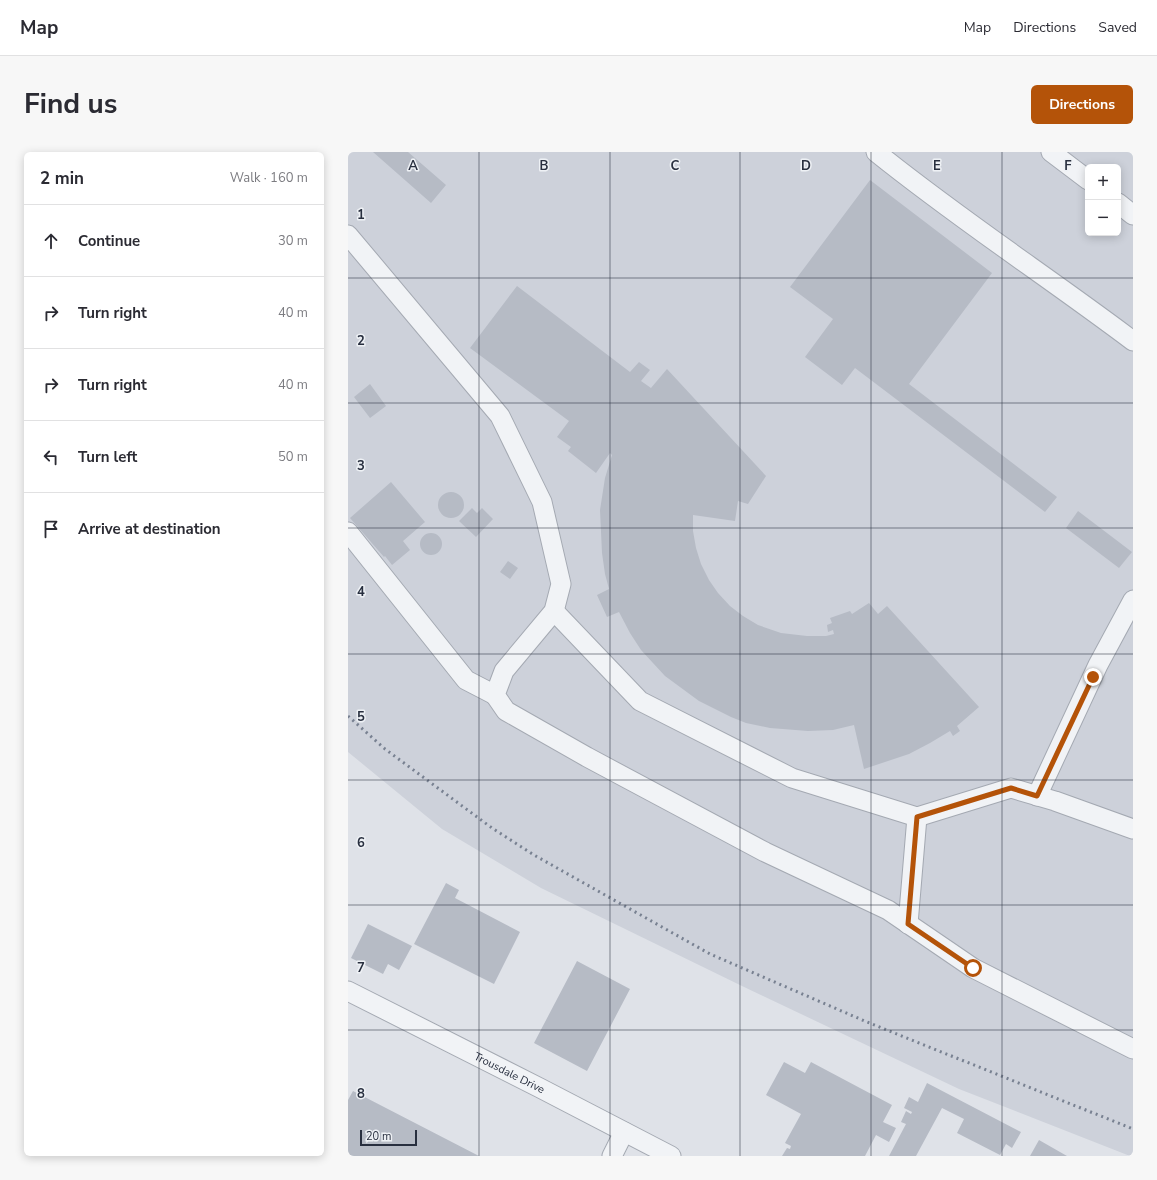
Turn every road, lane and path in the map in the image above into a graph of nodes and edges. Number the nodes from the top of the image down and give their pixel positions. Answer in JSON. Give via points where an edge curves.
{"nodes":[{"id":1,"x":876,"y":152,"type":"edge"},
{"id":2,"x":1051,"y":152,"type":"edge"},
{"id":3,"x":1085,"y":178,"type":"edge"},
{"id":4,"x":1121,"y":205,"type":"edge"},
{"id":5,"x":1133,"y":215,"type":"edge"},
{"id":6,"x":348,"y":235,"type":"edge"},
{"id":7,"x":1133,"y":341,"type":"edge"},
{"id":8,"x":348,"y":532,"type":"edge"},
{"id":9,"x":1133,"y":600,"type":"edge"},
{"id":10,"x":554,"y":611,"type":"junction"},
{"id":11,"x":495,"y":695,"type":"junction"},
{"id":12,"x":1037,"y":796,"type":"junction"},
{"id":13,"x":917,"y":817,"type":"junction"},
{"id":14,"x":1133,"y":829,"type":"edge"},
{"id":15,"x":908,"y":924,"type":"junction"},
{"id":16,"x":348,"y":991,"type":"edge"},
{"id":17,"x":1133,"y":1049,"type":"edge"},
{"id":18,"x":624,"y":1132,"type":"junction"},
{"id":19,"x":612,"y":1156,"type":"edge"},
{"id":20,"x":671,"y":1156,"type":"edge"}],
"edges":[{"from":1,"to":7,"type":"street"},
{"from":2,"to":3,"type":"street"},
{"from":4,"to":5,"type":"street"},
{"from":6,"to":10,"type":"street","via":[[500,416],[542,502],[561,584]]},
{"from":8,"to":11,"type":"street","via":[[466,680]]},
{"from":9,"to":12,"type":"street","via":[[1098,665]]},
{"from":10,"to":11,"type":"street","via":[[504,671]]},
{"from":10,"to":13,"type":"street","via":[[640,701],[792,778]]},
{"from":11,"to":15,"type":"street","via":[[506,711],[587,757],[764,852],[888,910]]},
{"from":12,"to":13,"type":"street","via":[[1011,788]]},
{"from":12,"to":14,"type":"street"},
{"from":13,"to":15,"type":"street"},
{"from":15,"to":17,"type":"street","via":[[973,968]]},
{"from":16,"to":18,"type":"street","name":"Trousdale Drive"},
{"from":18,"to":19,"type":"street"},
{"from":18,"to":20,"type":"street","name":"Trousdale Drive"}]}
